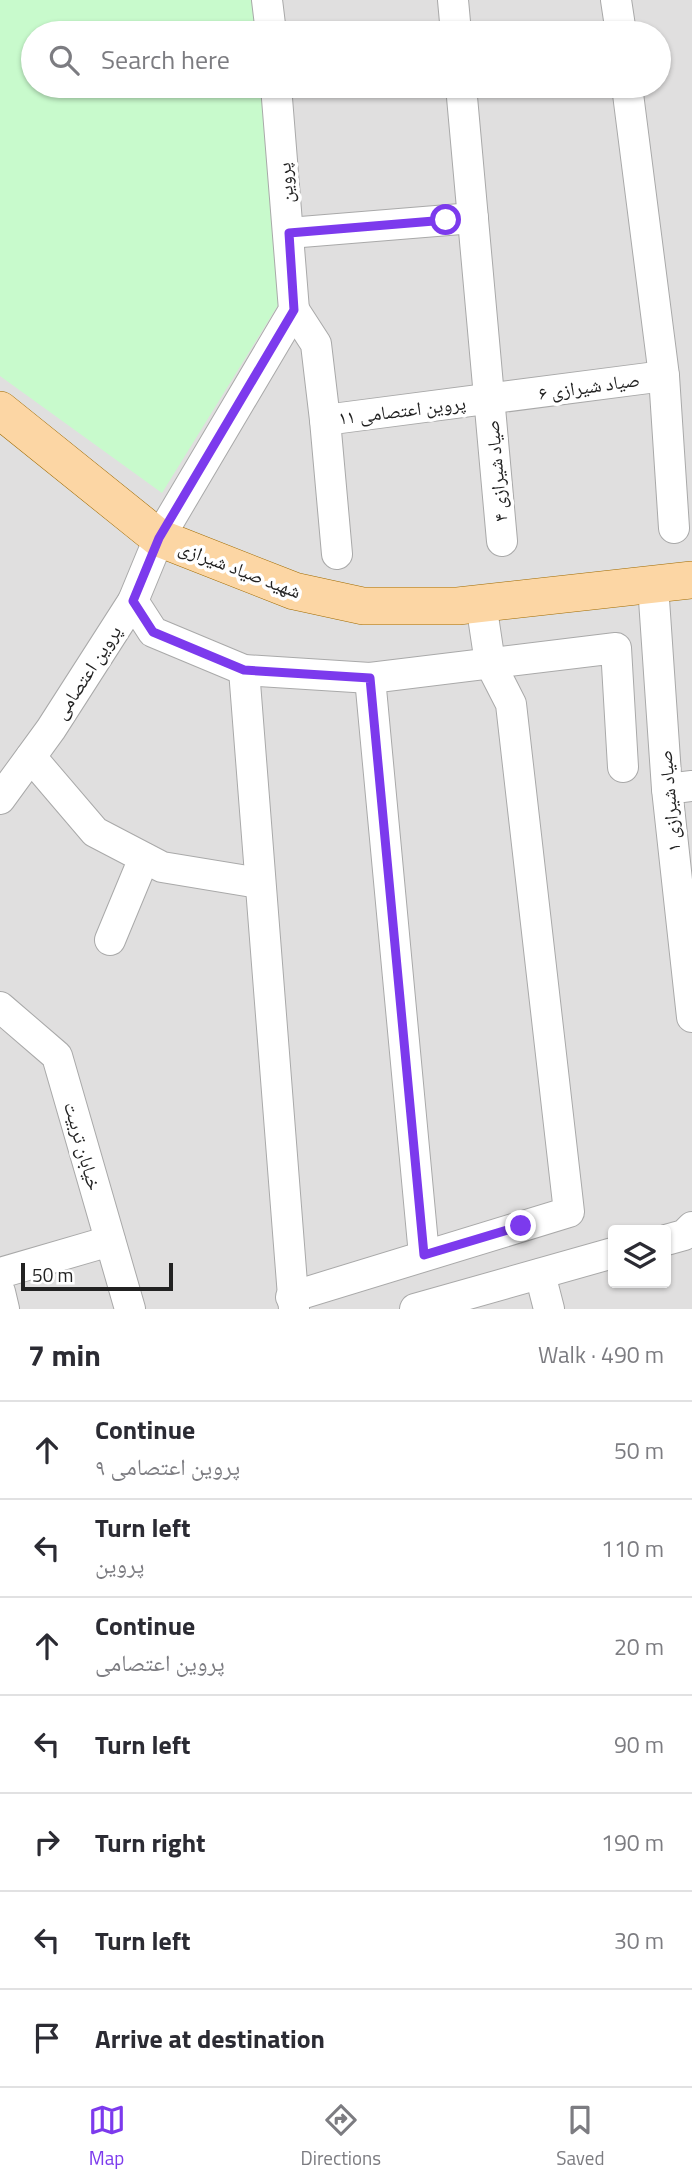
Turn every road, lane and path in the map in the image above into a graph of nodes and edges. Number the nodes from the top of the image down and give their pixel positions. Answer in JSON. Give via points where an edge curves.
{"nodes":[{"id":1,"x":267,"y":0,"type":"edge"},
{"id":2,"x":453,"y":0,"type":"edge"},
{"id":3,"x":616,"y":0,"type":"edge"},
{"id":4,"x":270,"y":21,"type":"edge"},
{"id":5,"x":455,"y":21,"type":"edge"},
{"id":6,"x":619,"y":21,"type":"edge"},
{"id":7,"x":277,"y":98,"type":"edge"},
{"id":8,"x":462,"y":98,"type":"edge"},
{"id":9,"x":629,"y":98,"type":"edge"},
{"id":10,"x":473,"y":218,"type":"junction"},
{"id":11,"x":289,"y":233,"type":"junction"},
{"id":12,"x":294,"y":310,"type":"junction"},
{"id":13,"x":664,"y":376,"type":"junction"},
{"id":14,"x":489,"y":400,"type":"junction"},
{"id":15,"x":0,"y":410,"type":"edge"},
{"id":16,"x":325,"y":420,"type":"junction"},
{"id":17,"x":674,"y":528,"type":"dead end"},
{"id":18,"x":159,"y":538,"type":"junction"},
{"id":19,"x":502,"y":541,"type":"dead end"},
{"id":20,"x":337,"y":554,"type":"dead end"},
{"id":21,"x":692,"y":580,"type":"edge"},
{"id":22,"x":653,"y":585,"type":"junction"},
{"id":23,"x":133,"y":601,"type":"junction"},
{"id":24,"x":481,"y":603,"type":"junction"},
{"id":25,"x":490,"y":663,"type":"junction"},
{"id":26,"x":244,"y":670,"type":"junction"},
{"id":27,"x":370,"y":678,"type":"junction"},
{"id":28,"x":31,"y":757,"type":"junction"},
{"id":29,"x":623,"y":767,"type":"dead end"},
{"id":30,"x":679,"y":787,"type":"edge"},
{"id":31,"x":0,"y":799,"type":"edge"},
{"id":32,"x":144,"y":858,"type":"junction"},
{"id":33,"x":259,"y":883,"type":"junction"},
{"id":34,"x":110,"y":940,"type":"dead end"},
{"id":35,"x":0,"y":1007,"type":"edge"},
{"id":36,"x":692,"y":1017,"type":"edge"},
{"id":37,"x":692,"y":1227,"type":"edge"},
{"id":38,"x":671,"y":1239,"type":"edge"},
{"id":39,"x":110,"y":1241,"type":"junction"},
{"id":40,"x":608,"y":1254,"type":"edge"},
{"id":41,"x":424,"y":1255,"type":"junction"},
{"id":42,"x":0,"y":1273,"type":"edge"},
{"id":43,"x":540,"y":1274,"type":"junction"},
{"id":44,"x":0,"y":1292,"type":"edge"},
{"id":45,"x":292,"y":1303,"type":"edge"},
{"id":46,"x":458,"y":1303,"type":"edge"},
{"id":47,"x":4,"y":1309,"type":"edge"},
{"id":48,"x":130,"y":1309,"type":"edge"},
{"id":49,"x":415,"y":1309,"type":"edge"},
{"id":50,"x":549,"y":1309,"type":"edge"}],
"edges":[{"from":1,"to":4,"type":"street"},
{"from":2,"to":5,"type":"street"},
{"from":3,"to":6,"type":"street"},
{"from":7,"to":11,"type":"street","name":"پروین"},
{"from":8,"to":10,"type":"street","name":"صیاد شیرازی ۴"},
{"from":9,"to":13,"type":"street"},
{"from":10,"to":11,"type":"street"},
{"from":10,"to":14,"type":"street","name":"صیاد شیرازی ۴"},
{"from":11,"to":12,"type":"street","name":"پروین"},
{"from":12,"to":16,"type":"street","via":[[316,344]]},
{"from":12,"to":18,"type":"street"},
{"from":13,"to":14,"type":"street","name":"صیاد شیرازی ۶"},
{"from":13,"to":17,"type":"street","name":"صیاد شیرازی ۶"},
{"from":14,"to":16,"type":"street","name":"پروین اعتصامی ۱۱"},
{"from":14,"to":19,"type":"street","name":"صیاد شیرازی ۴"},
{"from":15,"to":18,"type":"main road","name":"شهید صیاد شیرازی"},
{"from":16,"to":20,"type":"street","name":"پروین اعتصامی ۱۱"},
{"from":18,"to":23,"type":"street","name":"پروین اعتصامی"},
{"from":18,"to":24,"type":"main road","name":"شهید صیاد شیرازی","via":[[294,591],[363,606]]},
{"from":21,"to":22,"type":"main road","name":"شهید صیاد شیرازی"},
{"from":22,"to":24,"type":"main road","name":"شهید صیاد شیرازی"},
{"from":22,"to":30,"type":"street","name":"صیاد شیرازی ۱"},
{"from":23,"to":26,"type":"street","via":[[153,632]]},
{"from":23,"to":28,"type":"street","name":"پروین اعتصامی"},
{"from":24,"to":25,"type":"street"},
{"from":25,"to":27,"type":"street"},
{"from":25,"to":29,"type":"street","via":[[615,648]]},
{"from":25,"to":41,"type":"street","via":[[512,704],[569,1212]]},
{"from":26,"to":27,"type":"street"},
{"from":26,"to":33,"type":"street"},
{"from":27,"to":41,"type":"street"},
{"from":28,"to":31,"type":"street","name":"پروین اعتصامی"},
{"from":28,"to":32,"type":"street","via":[[95,831]]},
{"from":30,"to":36,"type":"street","name":"صیاد شیرازی ۱"},
{"from":32,"to":33,"type":"street","via":[[162,867]]},
{"from":32,"to":34,"type":"street"},
{"from":33,"to":45,"type":"street"},
{"from":35,"to":39,"type":"street","name":"خیابان تربیت","via":[[57,1056]]},
{"from":37,"to":38,"type":"street"},
{"from":39,"to":42,"type":"street"},
{"from":39,"to":48,"type":"street","name":"خیابان تربیت"},
{"from":40,"to":43,"type":"street"},
{"from":41,"to":45,"type":"street"},
{"from":43,"to":46,"type":"street"},
{"from":43,"to":50,"type":"street"},
{"from":44,"to":47,"type":"street"},
{"from":46,"to":49,"type":"street"}]}
